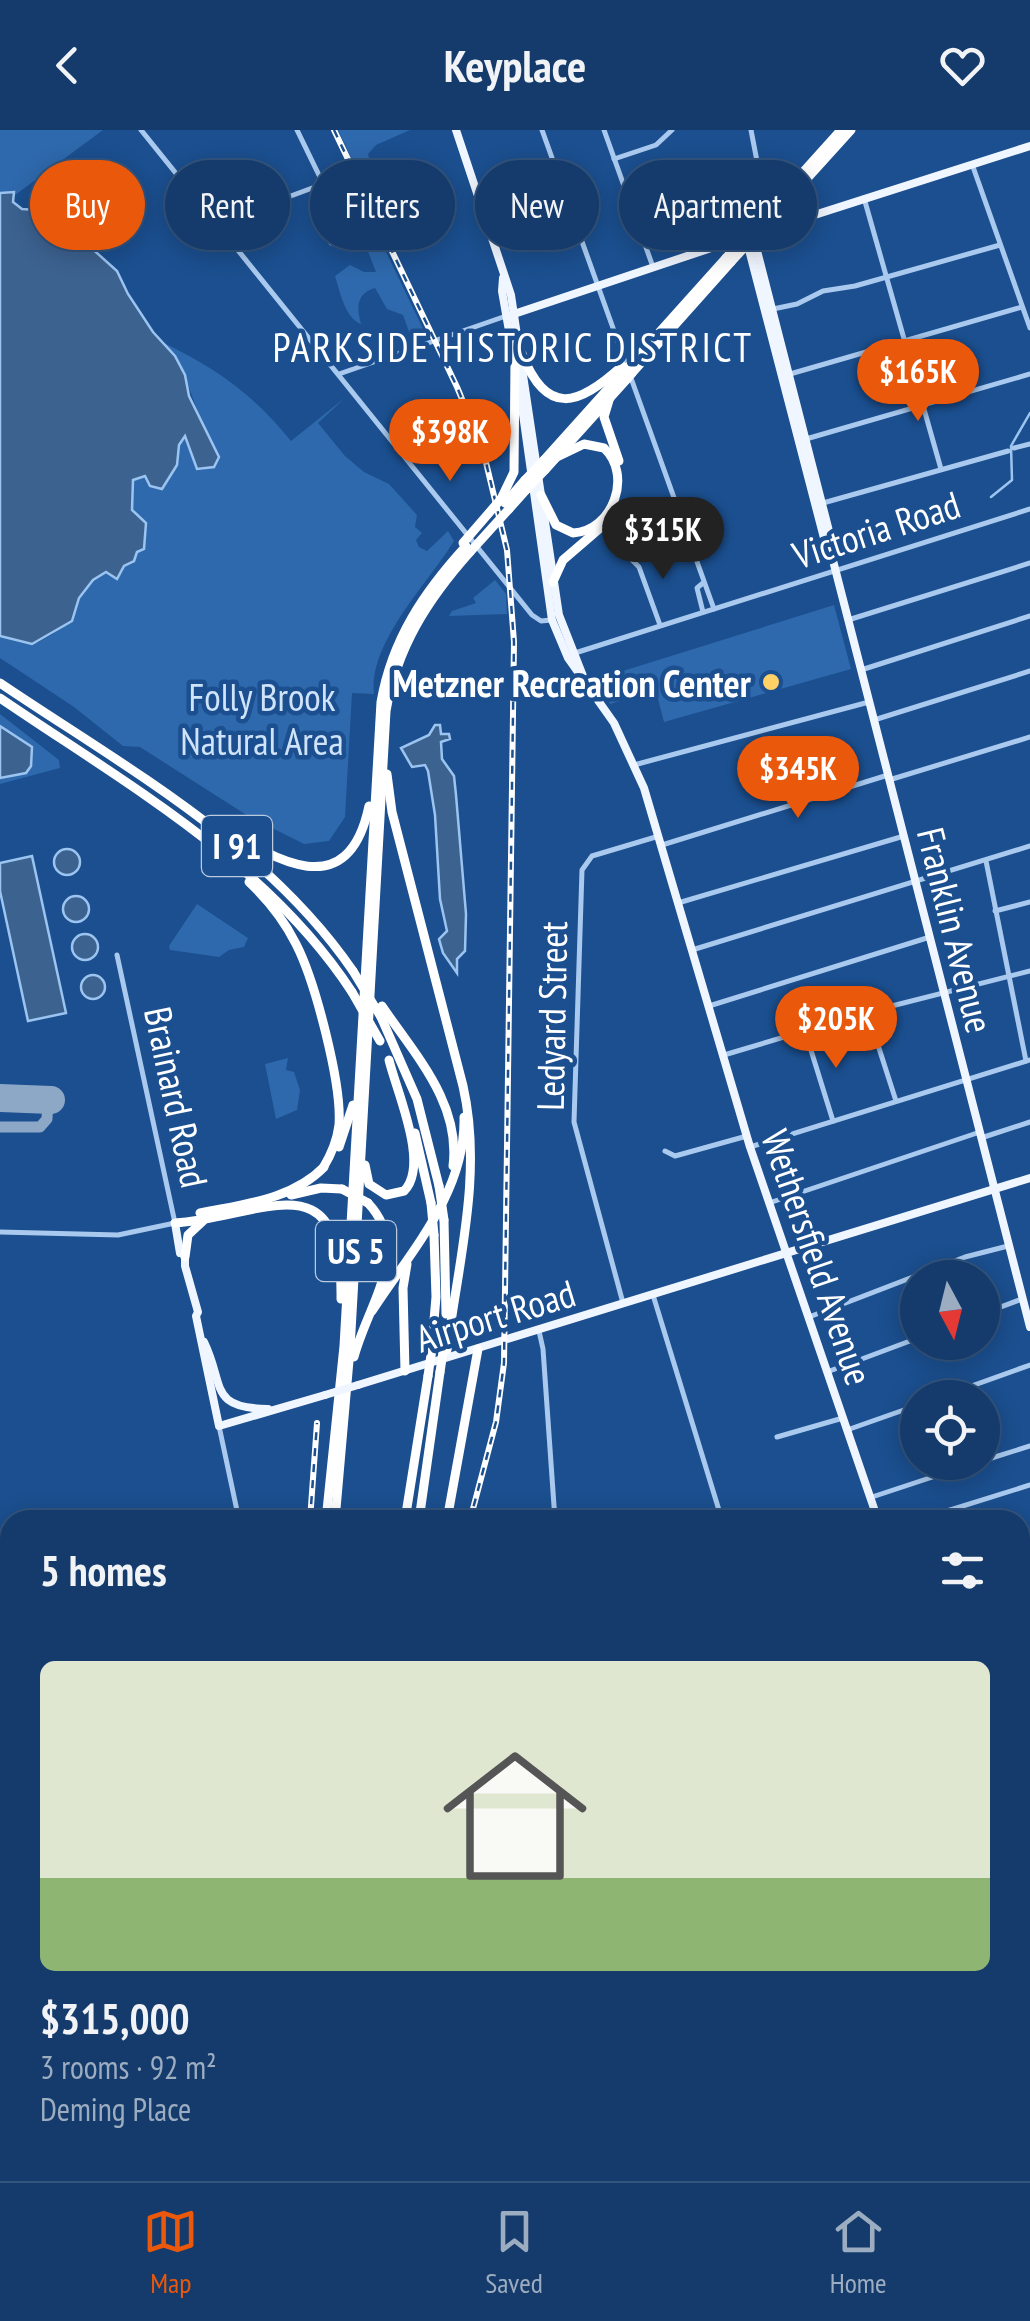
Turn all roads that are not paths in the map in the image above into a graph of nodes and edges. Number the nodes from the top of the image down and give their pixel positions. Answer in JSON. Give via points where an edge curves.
{"nodes":[{"id":1,"x":142,"y":130,"type":"edge"},
{"id":2,"x":297,"y":130,"type":"edge"},
{"id":3,"x":456,"y":130,"type":"edge"},
{"id":4,"x":542,"y":130,"type":"edge"},
{"id":5,"x":604,"y":130,"type":"edge"},
{"id":6,"x":672,"y":130,"type":"edge"},
{"id":7,"x":750,"y":130,"type":"edge"},
{"id":8,"x":842,"y":130,"type":"edge"},
{"id":9,"x":851,"y":130,"type":"edge"},
{"id":10,"x":1030,"y":146,"type":"edge"},
{"id":11,"x":614,"y":159,"type":"junction"},
{"id":12,"x":311,"y":160,"type":"edge"},
{"id":13,"x":756,"y":160,"type":"edge"},
{"id":14,"x":816,"y":160,"type":"edge"},
{"id":15,"x":972,"y":164,"type":"junction"},
{"id":16,"x":817,"y":165,"type":"edge"},
{"id":17,"x":864,"y":198,"type":"junction"},
{"id":18,"x":817,"y":214,"type":"edge"},
{"id":19,"x":1000,"y":244,"type":"junction"},
{"id":20,"x":705,"y":250,"type":"edge"},
{"id":21,"x":725,"y":250,"type":"edge"},
{"id":22,"x":738,"y":250,"type":"edge"},
{"id":23,"x":752,"y":250,"type":"edge"},
{"id":24,"x":753,"y":250,"type":"edge"},
{"id":25,"x":729,"y":260,"type":"junction"},
{"id":26,"x":753,"y":263,"type":"junction"},
{"id":27,"x":652,"y":267,"type":"junction"},
{"id":28,"x":886,"y":276,"type":"junction"},
{"id":29,"x":598,"y":285,"type":"junction"},
{"id":30,"x":1022,"y":308,"type":"junction"},
{"id":31,"x":768,"y":310,"type":"junction"},
{"id":32,"x":511,"y":315,"type":"junction"},
{"id":33,"x":1030,"y":328,"type":"edge"},
{"id":34,"x":905,"y":341,"type":"junction"},
{"id":35,"x":518,"y":358,"type":"junction"},
{"id":36,"x":627,"y":369,"type":"junction"},
{"id":37,"x":338,"y":374,"type":"junction"},
{"id":38,"x":1030,"y":374,"type":"edge"},
{"id":39,"x":785,"y":375,"type":"junction"},
{"id":40,"x":610,"y":397,"type":"junction"},
{"id":41,"x":922,"y":404,"type":"junction"},
{"id":42,"x":802,"y":440,"type":"junction"},
{"id":43,"x":1030,"y":444,"type":"edge"},
{"id":44,"x":556,"y":457,"type":"junction"},
{"id":45,"x":544,"y":465,"type":"junction"},
{"id":46,"x":941,"y":469,"type":"junction"},
{"id":47,"x":541,"y":495,"type":"junction"},
{"id":48,"x":505,"y":504,"type":"junction"},
{"id":49,"x":818,"y":504,"type":"junction"},
{"id":50,"x":1030,"y":509,"type":"edge"},
{"id":51,"x":466,"y":547,"type":"junction"},
{"id":52,"x":632,"y":560,"type":"dead end"},
{"id":53,"x":1030,"y":562,"type":"edge"},
{"id":54,"x":836,"y":571,"type":"junction"},
{"id":55,"x":703,"y":583,"type":"junction"},
{"id":56,"x":551,"y":587,"type":"junction"},
{"id":57,"x":714,"y":608,"type":"junction"},
{"id":58,"x":703,"y":612,"type":"junction"},
{"id":59,"x":1030,"y":616,"type":"edge"},
{"id":60,"x":556,"y":619,"type":"junction"},
{"id":61,"x":848,"y":620,"type":"junction"},
{"id":62,"x":660,"y":626,"type":"junction"},
{"id":63,"x":410,"y":634,"type":"junction"},
{"id":64,"x":569,"y":655,"type":"junction"},
{"id":65,"x":861,"y":670,"type":"junction"},
{"id":66,"x":1030,"y":671,"type":"edge"},
{"id":67,"x":0,"y":683,"type":"edge"},
{"id":68,"x":0,"y":698,"type":"edge"},
{"id":69,"x":870,"y":702,"type":"junction"},
{"id":70,"x":874,"y":720,"type":"junction"},
{"id":71,"x":1030,"y":736,"type":"edge"},
{"id":72,"x":376,"y":754,"type":"junction"},
{"id":73,"x":634,"y":765,"type":"junction"},
{"id":74,"x":889,"y":778,"type":"junction"},
{"id":75,"x":177,"y":803,"type":"junction"},
{"id":76,"x":904,"y":836,"type":"junction"},
{"id":77,"x":660,"y":840,"type":"junction"},
{"id":78,"x":205,"y":841,"type":"junction"},
{"id":79,"x":1030,"y":846,"type":"edge"},
{"id":80,"x":986,"y":861,"type":"junction"},
{"id":81,"x":916,"y":882,"type":"junction"},
{"id":82,"x":1030,"y":902,"type":"edge"},
{"id":83,"x":678,"y":903,"type":"junction"},
{"id":84,"x":995,"y":910,"type":"junction"},
{"id":85,"x":930,"y":938,"type":"junction"},
{"id":86,"x":692,"y":950,"type":"junction"},
{"id":87,"x":117,"y":955,"type":"dead end"},
{"id":88,"x":350,"y":966,"type":"junction"},
{"id":89,"x":1030,"y":972,"type":"edge"},
{"id":90,"x":1009,"y":977,"type":"junction"},
{"id":91,"x":944,"y":992,"type":"junction"},
{"id":92,"x":708,"y":1006,"type":"junction"},
{"id":93,"x":868,"y":1012,"type":"junction"},
{"id":94,"x":805,"y":1031,"type":"junction"},
{"id":95,"x":451,"y":1040,"type":"junction"},
{"id":96,"x":723,"y":1056,"type":"junction"},
{"id":97,"x":389,"y":1060,"type":"junction"},
{"id":98,"x":1028,"y":1060,"type":"edge"},
{"id":99,"x":363,"y":1062,"type":"junction"},
{"id":100,"x":966,"y":1079,"type":"junction"},
{"id":101,"x":896,"y":1102,"type":"junction"},
{"id":102,"x":833,"y":1121,"type":"junction"},
{"id":103,"x":1030,"y":1122,"type":"edge"},
{"id":104,"x":980,"y":1135,"type":"junction"},
{"id":105,"x":747,"y":1136,"type":"junction"},
{"id":106,"x":750,"y":1147,"type":"junction"},
{"id":107,"x":665,"y":1151,"type":"dead end"},
{"id":108,"x":323,"y":1168,"type":"junction"},
{"id":109,"x":1030,"y":1178,"type":"edge"},
{"id":110,"x":994,"y":1189,"type":"junction"},
{"id":111,"x":264,"y":1199,"type":"junction"},
{"id":112,"x":769,"y":1202,"type":"junction"},
{"id":113,"x":215,"y":1217,"type":"junction"},
{"id":114,"x":439,"y":1218,"type":"junction"},
{"id":115,"x":175,"y":1223,"type":"junction"},
{"id":116,"x":0,"y":1232,"type":"edge"},
{"id":117,"x":415,"y":1246,"type":"junction"},
{"id":118,"x":1009,"y":1246,"type":"junction"},
{"id":119,"x":787,"y":1254,"type":"junction"},
{"id":120,"x":184,"y":1258,"type":"junction"},
{"id":121,"x":654,"y":1296,"type":"junction"},
{"id":122,"x":624,"y":1304,"type":"junction"},
{"id":123,"x":1026,"y":1305,"type":"edge"},
{"id":124,"x":372,"y":1310,"type":"junction"},
{"id":125,"x":1000,"y":1310,"type":"edge"},
{"id":126,"x":808,"y":1317,"type":"junction"},
{"id":127,"x":1030,"y":1328,"type":"edge"},
{"id":128,"x":539,"y":1330,"type":"junction"},
{"id":129,"x":199,"y":1331,"type":"junction"},
{"id":130,"x":900,"y":1345,"type":"edge"},
{"id":131,"x":478,"y":1349,"type":"junction"},
{"id":132,"x":445,"y":1351,"type":"junction"},
{"id":133,"x":1030,"y":1365,"type":"edge"},
{"id":134,"x":406,"y":1371,"type":"junction"},
{"id":135,"x":828,"y":1372,"type":"junction"},
{"id":136,"x":341,"y":1377,"type":"junction"},
{"id":137,"x":988,"y":1380,"type":"edge"},
{"id":138,"x":273,"y":1410,"type":"junction"},
{"id":139,"x":900,"y":1411,"type":"edge"},
{"id":140,"x":843,"y":1418,"type":"junction"},
{"id":141,"x":219,"y":1426,"type":"junction"},
{"id":142,"x":847,"y":1430,"type":"junction"},
{"id":143,"x":776,"y":1438,"type":"dead end"},
{"id":144,"x":343,"y":1439,"type":"junction"},
{"id":145,"x":1030,"y":1446,"type":"edge"},
{"id":146,"x":1000,"y":1456,"type":"edge"},
{"id":147,"x":925,"y":1480,"type":"edge"},
{"id":148,"x":1030,"y":1485,"type":"edge"},
{"id":149,"x":870,"y":1498,"type":"junction"},
{"id":150,"x":238,"y":1510,"type":"edge"},
{"id":151,"x":327,"y":1510,"type":"edge"},
{"id":152,"x":336,"y":1510,"type":"edge"},
{"id":153,"x":406,"y":1510,"type":"edge"},
{"id":154,"x":420,"y":1510,"type":"edge"},
{"id":155,"x":449,"y":1510,"type":"edge"},
{"id":156,"x":554,"y":1510,"type":"edge"},
{"id":157,"x":719,"y":1510,"type":"edge"},
{"id":158,"x":874,"y":1510,"type":"edge"},
{"id":159,"x":950,"y":1510,"type":"edge"}],
"edges":[{"from":1,"to":37,"type":"street"},
{"from":2,"to":12,"type":"street"},
{"from":3,"to":32,"type":"main road"},
{"from":4,"to":29,"type":"street"},
{"from":5,"to":11,"type":"street"},
{"from":6,"to":11,"type":"street","via":[[656,145]]},
{"from":7,"to":13,"type":"street"},
{"from":8,"to":14,"type":"highway"},
{"from":9,"to":16,"type":"highway"},
{"from":10,"to":15,"type":"main road"},
{"from":11,"to":27,"type":"street"},
{"from":15,"to":17,"type":"main road"},
{"from":15,"to":19,"type":"street"},
{"from":17,"to":18,"type":"main road"},
{"from":17,"to":28,"type":"street"},
{"from":19,"to":28,"type":"street"},
{"from":19,"to":30,"type":"street"},
{"from":20,"to":27,"type":"main road"},
{"from":21,"to":26,"type":"main road"},
{"from":22,"to":25,"type":"highway","bridge":true},
{"from":23,"to":26,"type":"main road"},
{"from":24,"to":31,"type":"main road"},
{"from":25,"to":36,"type":"highway"},
{"from":25,"to":36,"type":"highway"},
{"from":26,"to":31,"type":"main road"},
{"from":27,"to":29,"type":"main road"},
{"from":28,"to":31,"type":"street"},
{"from":28,"to":34,"type":"street"},
{"from":29,"to":32,"type":"main road"},
{"from":29,"to":55,"type":"street"},
{"from":30,"to":33,"type":"street"},
{"from":30,"to":34,"type":"street"},
{"from":31,"to":39,"type":"main road","name":"Franklin Avenue"},
{"from":32,"to":35,"type":"main road"},
{"from":32,"to":37,"type":"street"},
{"from":34,"to":39,"type":"street"},
{"from":34,"to":41,"type":"street"},
{"from":35,"to":36,"type":"highway","via":[[538,388],[560,398],[584,394]]},
{"from":35,"to":47,"type":"main road"},
{"from":35,"to":48,"type":"highway","via":[[514,472]]},
{"from":35,"to":56,"type":"main road"},
{"from":36,"to":40,"type":"highway"},
{"from":36,"to":45,"type":"highway"},
{"from":37,"to":60,"type":"street","via":[[532,615]]},
{"from":38,"to":41,"type":"street"},
{"from":39,"to":42,"type":"main road","name":"Franklin Avenue"},
{"from":40,"to":44,"type":"highway"},
{"from":40,"to":56,"type":"highway","via":[[604,417],[622,470],[619,500],[606,522],[563,560]]},
{"from":41,"to":42,"type":"street"},
{"from":41,"to":46,"type":"street"},
{"from":42,"to":49,"type":"main road","name":"Franklin Avenue"},
{"from":43,"to":46,"type":"street"},
{"from":44,"to":45,"type":"highway"},
{"from":44,"to":47,"type":"highway","via":[[587,444],[607,450],[617,473],[614,501],[596,526],[576,533],[556,525]]},
{"from":45,"to":48,"type":"highway","bridge":true},
{"from":46,"to":49,"type":"street"},
{"from":47,"to":56,"type":"main road"},
{"from":48,"to":51,"type":"highway","bridge":true},
{"from":49,"to":54,"type":"main road","name":"Franklin Avenue"},
{"from":50,"to":54,"type":"street","name":"Victoria Road"},
{"from":51,"to":63,"type":"highway","number":"US 5"},
{"from":51,"to":72,"type":"highway","number":"US 5","via":[[413,613],[392,659]]},
{"from":52,"to":62,"type":"street"},
{"from":53,"to":61,"type":"street"},
{"from":54,"to":57,"type":"street","name":"Victoria Road"},
{"from":54,"to":61,"type":"main road","name":"Franklin Avenue"},
{"from":55,"to":57,"type":"street"},
{"from":55,"to":58,"type":"street","via":[[697,588]]},
{"from":56,"to":60,"type":"main road","name":"Wethersfield Avenue"},
{"from":57,"to":58,"type":"street","name":"Victoria Road"},
{"from":58,"to":62,"type":"street","name":"Victoria Road"},
{"from":59,"to":65,"type":"street"},
{"from":60,"to":64,"type":"main road","name":"Wethersfield Avenue"},
{"from":61,"to":65,"type":"main road","name":"Franklin Avenue"},
{"from":62,"to":64,"type":"street","name":"Victoria Road"},
{"from":63,"to":95,"type":"highway","via":[[392,698],[388,786]]},
{"from":63,"to":99,"type":"highway","number":"US 5","via":[[386,717]]},
{"from":64,"to":73,"type":"main road","name":"Wethersfield Avenue"},
{"from":65,"to":69,"type":"main road","name":"Franklin Avenue"},
{"from":66,"to":70,"type":"street"},
{"from":67,"to":75,"type":"highway","number":"I 91"},
{"from":68,"to":78,"type":"highway","number":"I 91"},
{"from":69,"to":70,"type":"main road","name":"Franklin Avenue"},
{"from":69,"to":73,"type":"street"},
{"from":70,"to":74,"type":"main road","name":"Franklin Avenue"},
{"from":71,"to":74,"type":"street","name":"Ledyard Street"},
{"from":72,"to":75,"type":"highway","via":[[363,827],[342,857],[324,865],[276,860]]},
{"from":72,"to":99,"type":"highway","number":"US 5"},
{"from":73,"to":77,"type":"main road","name":"Wethersfield Avenue"},
{"from":74,"to":76,"type":"main road","name":"Franklin Avenue"},
{"from":74,"to":77,"type":"street","name":"Ledyard Street"},
{"from":75,"to":88,"type":"highway","number":"I 91","via":[[270,874]]},
{"from":76,"to":81,"type":"main road","name":"Franklin Avenue"},
{"from":76,"to":83,"type":"street"},
{"from":77,"to":83,"type":"main road","name":"Wethersfield Avenue"},
{"from":77,"to":122,"type":"street","name":"Ledyard Street","via":[[592,856],[582,870],[574,1122]]},
{"from":78,"to":97,"type":"highway","number":"I 91","bridge":true,"via":[[292,914],[352,992]]},
{"from":78,"to":108,"type":"highway","via":[[269,902],[309,973],[338,1106],[338,1134]]},
{"from":79,"to":80,"type":"street"},
{"from":80,"to":81,"type":"street"},
{"from":80,"to":84,"type":"street"},
{"from":81,"to":85,"type":"main road","name":"Franklin Avenue"},
{"from":81,"to":86,"type":"street"},
{"from":82,"to":84,"type":"street"},
{"from":83,"to":86,"type":"main road","name":"Wethersfield Avenue"},
{"from":84,"to":90,"type":"street"},
{"from":85,"to":91,"type":"main road","name":"Franklin Avenue"},
{"from":85,"to":92,"type":"street"},
{"from":86,"to":92,"type":"main road","name":"Wethersfield Avenue"},
{"from":87,"to":115,"type":"street","name":"Brainard Road"},
{"from":88,"to":114,"type":"highway","number":"I 91","bridge":true,"via":[[417,1099],[439,1186]]},
{"from":88,"to":114,"type":"highway","bridge":true,"via":[[436,1086],[451,1119],[453,1170]]},
{"from":89,"to":90,"type":"street"},
{"from":90,"to":91,"type":"street"},
{"from":90,"to":98,"type":"street"},
{"from":91,"to":93,"type":"street"},
{"from":91,"to":100,"type":"main road","name":"Franklin Avenue"},
{"from":92,"to":96,"type":"main road","name":"Wethersfield Avenue"},
{"from":93,"to":94,"type":"street"},
{"from":93,"to":101,"type":"street"},
{"from":94,"to":96,"type":"street"},
{"from":94,"to":102,"type":"street"},
{"from":95,"to":114,"type":"highway","via":[[464,1137]]},
{"from":95,"to":132,"type":"highway","via":[[467,1103],[472,1162]]},
{"from":96,"to":105,"type":"main road","name":"Wethersfield Avenue"},
{"from":97,"to":99,"type":"highway","via":[[415,1164],[410,1186],[391,1196],[377,1192],[366,1177]]},
{"from":97,"to":153,"type":"highway","number":"I 91","bridge":true,"via":[[414,1126],[434,1235],[431,1355]]},
{"from":98,"to":100,"type":"street"},
{"from":99,"to":108,"type":"highway","via":[[348,1126]]},
{"from":99,"to":136,"type":"highway","number":"US 5"},
{"from":99,"to":144,"type":"highway","number":"US 5"},
{"from":100,"to":101,"type":"street"},
{"from":100,"to":104,"type":"main road","name":"Franklin Avenue"},
{"from":101,"to":102,"type":"street"},
{"from":102,"to":106,"type":"street"},
{"from":103,"to":104,"type":"street"},
{"from":104,"to":110,"type":"main road","name":"Franklin Avenue"},
{"from":104,"to":112,"type":"street"},
{"from":105,"to":106,"type":"main road","name":"Wethersfield Avenue"},
{"from":105,"to":107,"type":"street","via":[[674,1156]]},
{"from":106,"to":112,"type":"main road","name":"Wethersfield Avenue"},
{"from":108,"to":111,"type":"highway","via":[[299,1187]]},
{"from":109,"to":110,"type":"main road","name":"Airport Road"},
{"from":110,"to":118,"type":"main road","name":"Franklin Avenue"},
{"from":110,"to":119,"type":"main road","name":"Airport Road"},
{"from":111,"to":115,"type":"highway"},
{"from":111,"to":124,"type":"highway","bridge":true,"via":[[322,1188],[368,1202],[383,1224],[388,1251]]},
{"from":112,"to":119,"type":"main road","name":"Wethersfield Avenue"},
{"from":113,"to":115,"type":"highway"},
{"from":113,"to":120,"type":"highway","via":[[191,1230]]},
{"from":113,"to":136,"type":"highway","via":[[283,1204],[310,1211],[328,1225],[340,1254]]},
{"from":114,"to":117,"type":"highway"},
{"from":114,"to":132,"type":"highway","number":"I 91","via":[[448,1277]]},
{"from":115,"to":116,"type":"street","via":[[118,1235]]},
{"from":115,"to":120,"type":"main road","name":"Brainard Road"},
{"from":117,"to":124,"type":"highway"},
{"from":117,"to":134,"type":"highway","via":[[403,1284]]},
{"from":118,"to":123,"type":"main road","name":"Franklin Avenue"},
{"from":118,"to":126,"type":"street"},
{"from":119,"to":121,"type":"main road","name":"Airport Road"},
{"from":119,"to":126,"type":"main road","name":"Wethersfield Avenue"},
{"from":120,"to":129,"type":"main road","name":"Brainard Road"},
{"from":121,"to":122,"type":"main road","name":"Airport Road"},
{"from":121,"to":157,"type":"street"},
{"from":122,"to":128,"type":"main road","name":"Airport Road"},
{"from":123,"to":125,"type":"street"},
{"from":123,"to":127,"type":"main road","name":"Franklin Avenue"},
{"from":124,"to":144,"type":"highway","via":[[354,1357]]},
{"from":126,"to":135,"type":"main road","name":"Wethersfield Avenue"},
{"from":128,"to":131,"type":"main road","name":"Airport Road"},
{"from":128,"to":156,"type":"street"},
{"from":129,"to":138,"type":"main road","via":[[226,1398],[243,1409]]},
{"from":129,"to":141,"type":"main road","name":"Brainard Road"},
{"from":130,"to":135,"type":"street"},
{"from":131,"to":134,"type":"main road","name":"Airport Road"},
{"from":131,"to":155,"type":"highway"},
{"from":132,"to":154,"type":"highway","number":"I 91","bridge":true},
{"from":133,"to":137,"type":"street"},
{"from":134,"to":138,"type":"main road","name":"Airport Road","bridge":true},
{"from":135,"to":140,"type":"main road","name":"Wethersfield Avenue"},
{"from":136,"to":151,"type":"highway","number":"US 5"},
{"from":138,"to":141,"type":"main road","name":"Airport Road"},
{"from":139,"to":142,"type":"street"},
{"from":140,"to":142,"type":"main road","name":"Wethersfield Avenue"},
{"from":140,"to":143,"type":"street"},
{"from":141,"to":150,"type":"street","name":"Brainard Road"},
{"from":142,"to":149,"type":"main road","name":"Wethersfield Avenue"},
{"from":144,"to":152,"type":"highway","number":"US 5"},
{"from":145,"to":146,"type":"street"},
{"from":147,"to":149,"type":"street"},
{"from":148,"to":159,"type":"street"},
{"from":149,"to":158,"type":"main road","name":"Wethersfield Avenue"}]}
